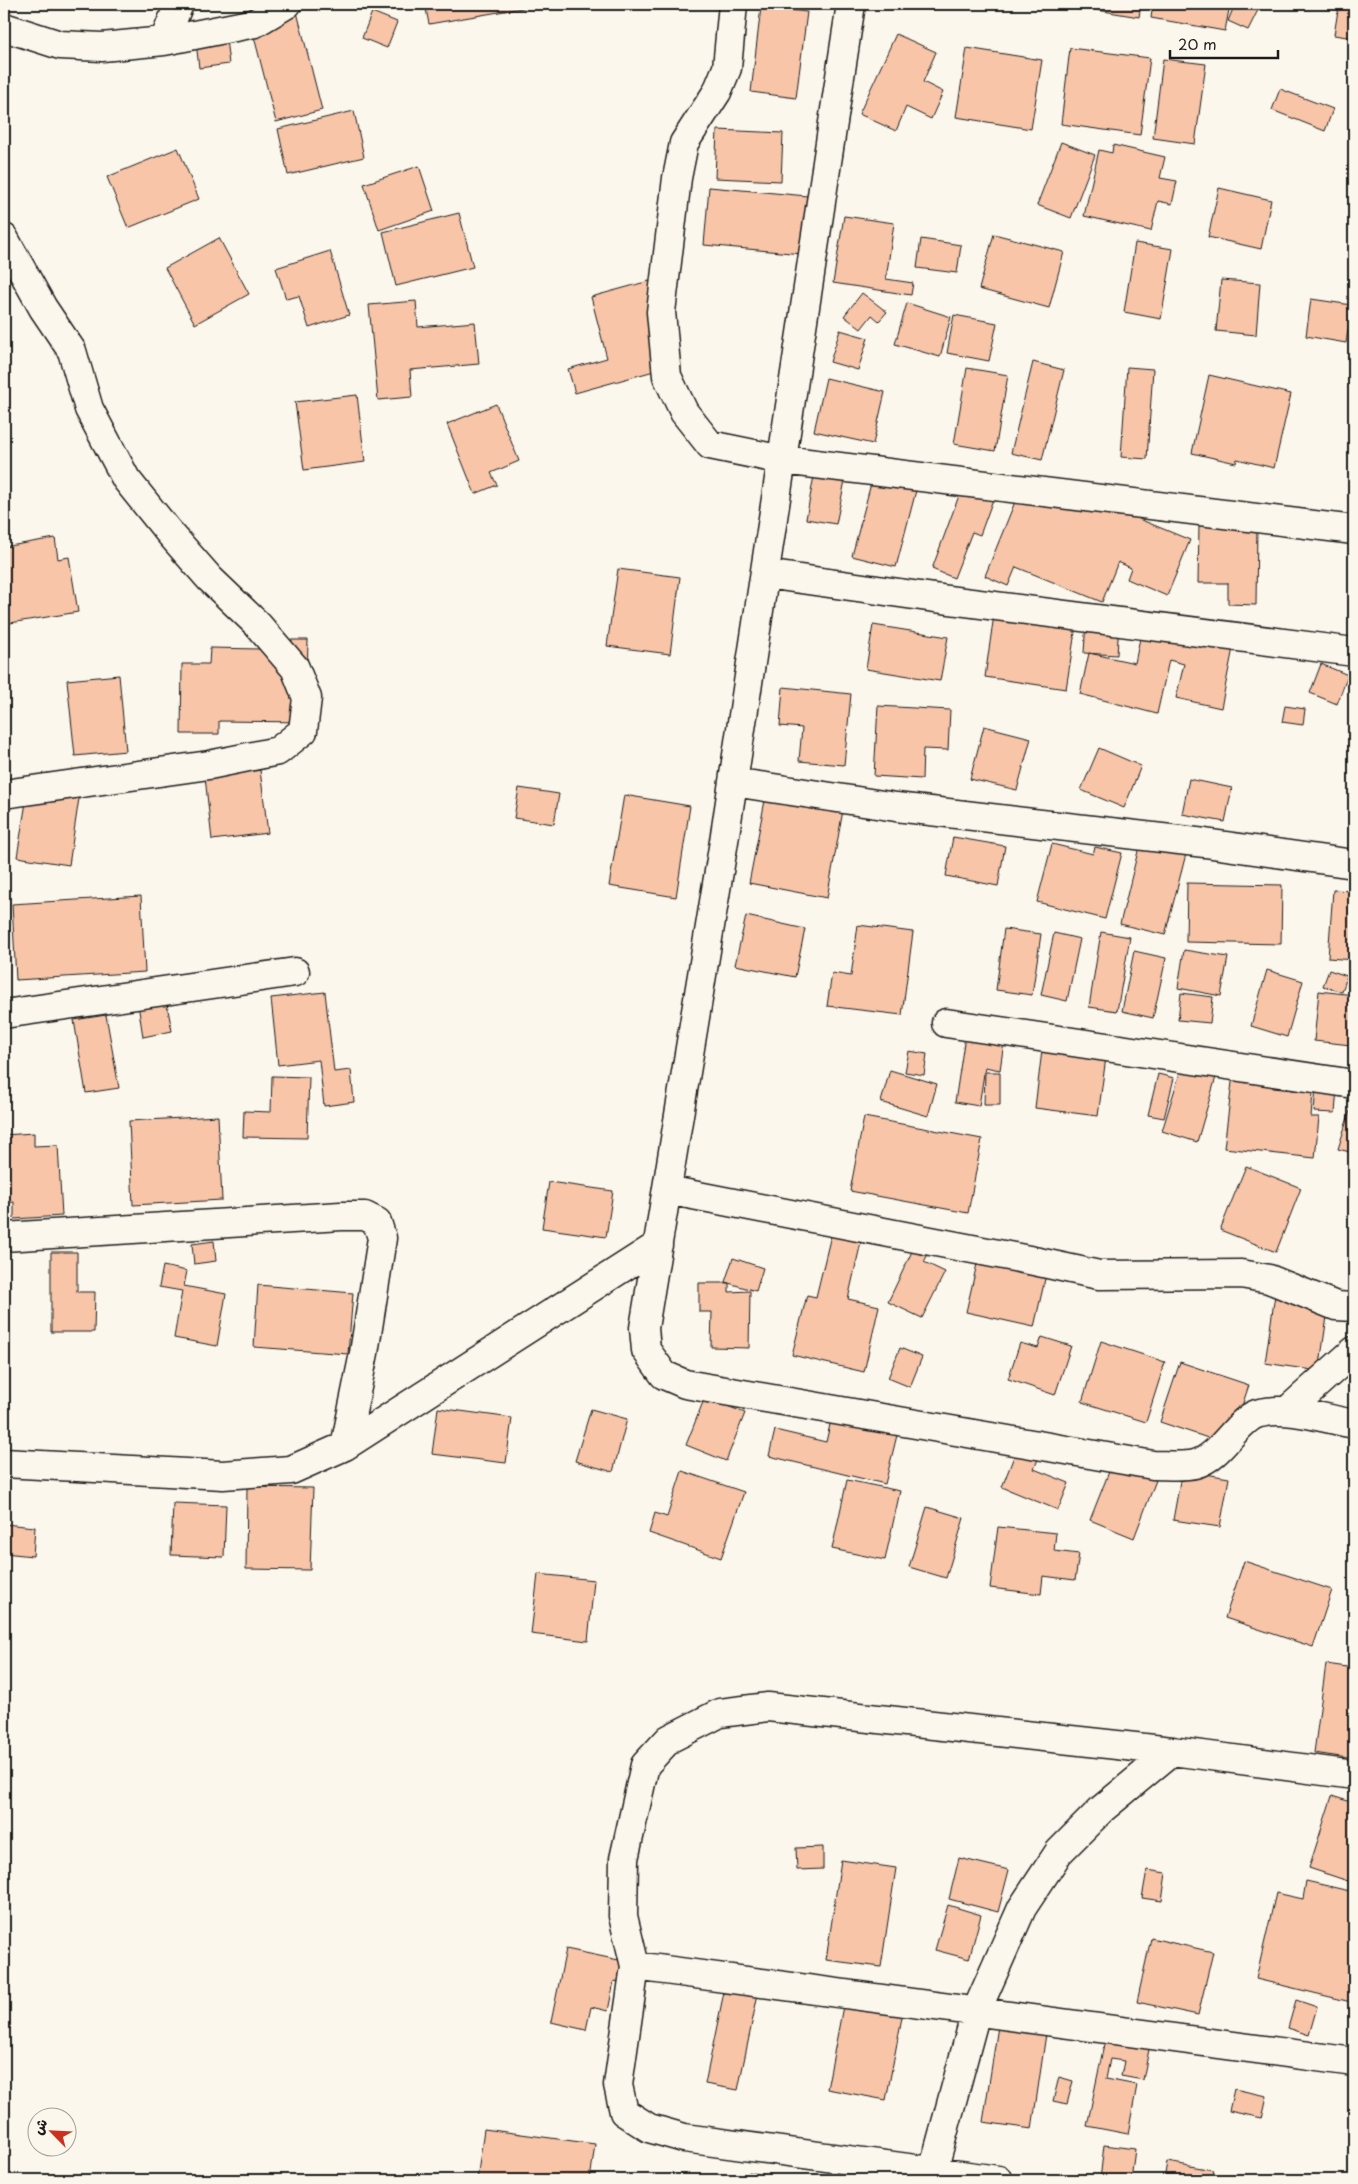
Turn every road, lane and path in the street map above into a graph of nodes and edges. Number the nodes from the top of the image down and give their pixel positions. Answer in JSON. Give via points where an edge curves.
{"nodes":[{"id":1,"x":179,"y":4,"type":"edge"},
{"id":2,"x":287,"y":4,"type":"edge"},
{"id":3,"x":733,"y":4,"type":"edge"},
{"id":4,"x":851,"y":4,"type":"edge"},
{"id":5,"x":4,"y":27,"type":"edge"},
{"id":6,"x":164,"y":41,"type":"junction"},
{"id":7,"x":4,"y":238,"type":"edge"},
{"id":8,"x":783,"y":460,"type":"junction"},
{"id":9,"x":1354,"y":530,"type":"edge"},
{"id":10,"x":765,"y":574,"type":"junction"},
{"id":11,"x":1354,"y":652,"type":"edge"},
{"id":12,"x":733,"y":782,"type":"junction"},
{"id":13,"x":4,"y":794,"type":"edge"},
{"id":14,"x":1354,"y":864,"type":"edge"},
{"id":15,"x":295,"y":972,"type":"dead end"},
{"id":16,"x":4,"y":1014,"type":"edge"},
{"id":17,"x":946,"y":1023,"type":"dead end"},
{"id":18,"x":1354,"y":1084,"type":"edge"},
{"id":19,"x":667,"y":1190,"type":"junction"},
{"id":20,"x":4,"y":1237,"type":"edge"},
{"id":21,"x":658,"y":1245,"type":"junction"},
{"id":22,"x":1354,"y":1307,"type":"edge"},
{"id":23,"x":1354,"y":1351,"type":"edge"},
{"id":24,"x":1287,"y":1411,"type":"junction"},
{"id":25,"x":1354,"y":1424,"type":"edge"},
{"id":26,"x":345,"y":1446,"type":"junction"},
{"id":27,"x":4,"y":1463,"type":"edge"},
{"id":28,"x":1172,"y":1751,"type":"junction"},
{"id":29,"x":1354,"y":1775,"type":"edge"},
{"id":30,"x":635,"y":1966,"type":"junction"},
{"id":31,"x":976,"y":2012,"type":"junction"},
{"id":32,"x":1354,"y":2062,"type":"edge"},
{"id":33,"x":933,"y":2172,"type":"junction"},
{"id":34,"x":998,"y":2180,"type":"edge"}],
"edges":[{"from":1,"to":6,"type":"street"},
{"from":2,"to":6,"type":"street","via":[[255,23]]},
{"from":3,"to":8,"type":"street","via":[[727,68],[717,92],[684,144],[677,178],[661,312],[667,376],[684,412],[710,444]]},
{"from":4,"to":8,"type":"street"},
{"from":5,"to":6,"type":"street","via":[[60,45],[102,47]]},
{"from":7,"to":13,"type":"street","via":[[43,308],[72,350],[89,409],[126,479],[210,579],[257,624],[295,668],[307,698],[303,731],[278,751],[209,765]]},
{"from":8,"to":9,"type":"street"},
{"from":8,"to":10,"type":"street"},
{"from":10,"to":11,"type":"street"},
{"from":10,"to":12,"type":"street"},
{"from":12,"to":14,"type":"street","via":[[896,807]]},
{"from":12,"to":19,"type":"street"},
{"from":15,"to":16,"type":"street"},
{"from":17,"to":18,"type":"street"},
{"from":19,"to":21,"type":"street"},
{"from":19,"to":22,"type":"street","via":[[1099,1275],[1241,1274],[1270,1279],[1336,1306]]},
{"from":20,"to":26,"type":"street","via":[[340,1216],[364,1216],[377,1222],[382,1238],[364,1354]]},
{"from":21,"to":24,"type":"street","via":[[644,1328],[646,1350],[664,1375],[685,1384],[1153,1465],[1196,1464],[1223,1446],[1241,1425],[1258,1413]]},
{"from":21,"to":26,"type":"street"},
{"from":23,"to":24,"type":"street"},
{"from":24,"to":25,"type":"street"},
{"from":26,"to":27,"type":"street","via":[[291,1470],[223,1475]]},
{"from":28,"to":29,"type":"street"},
{"from":28,"to":30,"type":"street","via":[[768,1707],[720,1713],[669,1740],[645,1766],[624,1859],[623,1916]]},
{"from":28,"to":31,"type":"street","via":[[1102,1809],[1059,1852],[1022,1908]]},
{"from":30,"to":31,"type":"street"},
{"from":30,"to":33,"type":"street","via":[[618,2085],[624,2112],[649,2128],[684,2138]]},
{"from":31,"to":32,"type":"street"},
{"from":31,"to":33,"type":"street"},
{"from":33,"to":34,"type":"street"}]}
